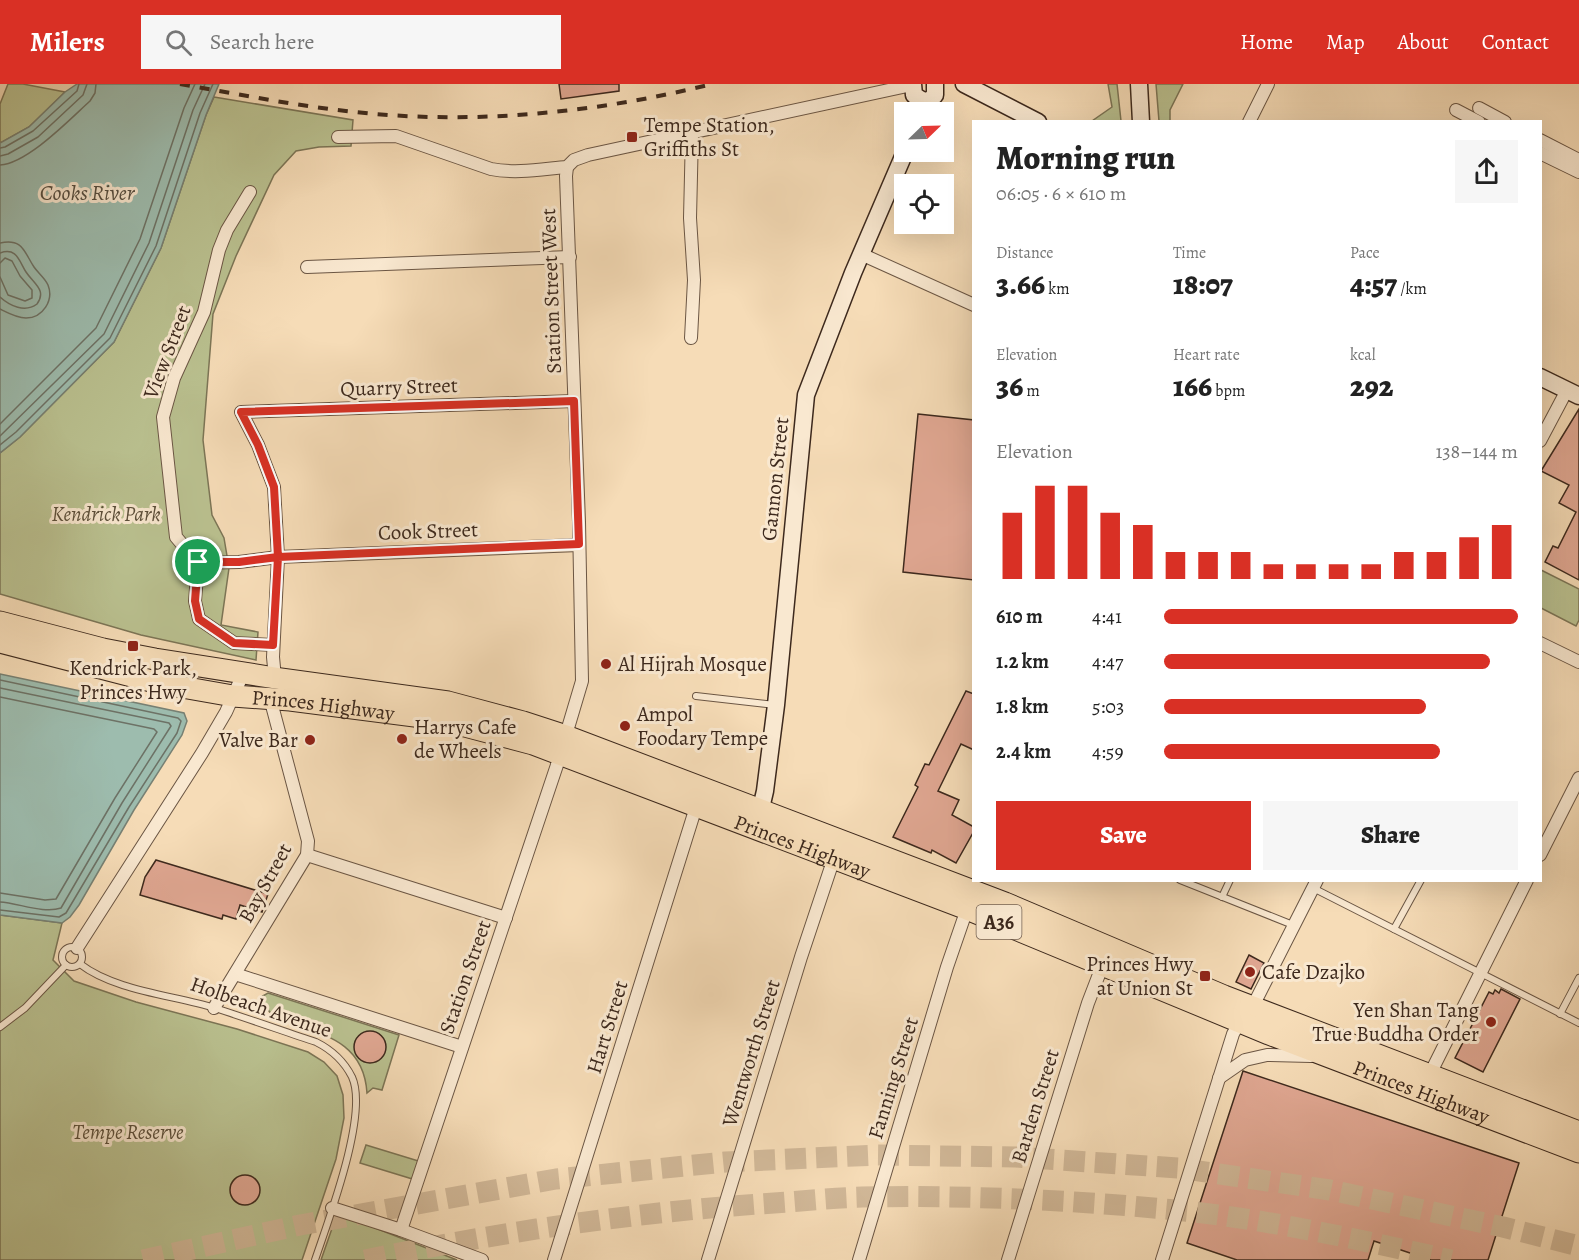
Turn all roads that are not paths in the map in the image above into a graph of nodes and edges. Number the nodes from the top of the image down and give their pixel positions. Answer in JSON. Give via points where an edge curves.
{"nodes":[{"id":1,"x":935,"y":84,"type":"edge"},
{"id":2,"x":964,"y":84,"type":"edge"},
{"id":3,"x":1268,"y":84,"type":"edge"},
{"id":4,"x":913,"y":85,"type":"edge"},
{"id":5,"x":1139,"y":92,"type":"edge"},
{"id":6,"x":918,"y":102,"type":"edge"},
{"id":7,"x":927,"y":102,"type":"edge"},
{"id":8,"x":1479,"y":108,"type":"dead end"},
{"id":9,"x":1456,"y":110,"type":"dead end"},
{"id":10,"x":1034,"y":120,"type":"edge"},
{"id":11,"x":1134,"y":120,"type":"edge"},
{"id":12,"x":1141,"y":120,"type":"edge"},
{"id":13,"x":1250,"y":120,"type":"edge"},
{"id":14,"x":1475,"y":120,"type":"edge"},
{"id":15,"x":1501,"y":120,"type":"edge"},
{"id":16,"x":692,"y":133,"type":"junction"},
{"id":17,"x":338,"y":137,"type":"dead end"},
{"id":18,"x":1542,"y":141,"type":"edge"},
{"id":19,"x":1542,"y":154,"type":"edge"},
{"id":20,"x":1579,"y":160,"type":"edge"},
{"id":21,"x":901,"y":162,"type":"edge"},
{"id":22,"x":567,"y":167,"type":"junction"},
{"id":23,"x":1579,"y":172,"type":"edge"},
{"id":24,"x":250,"y":192,"type":"dead end"},
{"id":25,"x":861,"y":254,"type":"junction"},
{"id":26,"x":570,"y":257,"type":"junction"},
{"id":27,"x":307,"y":267,"type":"dead end"},
{"id":28,"x":972,"y":303,"type":"edge"},
{"id":29,"x":691,"y":338,"type":"dead end"},
{"id":30,"x":1542,"y":378,"type":"edge"},
{"id":31,"x":1573,"y":393,"type":"edge"},
{"id":32,"x":574,"y":401,"type":"junction"},
{"id":33,"x":248,"y":426,"type":"joint"},
{"id":34,"x":1542,"y":438,"type":"edge"},
{"id":35,"x":579,"y":544,"type":"junction"},
{"id":36,"x":278,"y":557,"type":"junction"},
{"id":37,"x":198,"y":562,"type":"junction"},
{"id":38,"x":0,"y":622,"type":"edge"},
{"id":39,"x":0,"y":642,"type":"edge"},
{"id":40,"x":1542,"y":644,"type":"edge"},
{"id":41,"x":273,"y":645,"type":"junction"},
{"id":42,"x":1579,"y":662,"type":"edge"},
{"id":43,"x":243,"y":674,"type":"junction"},
{"id":44,"x":272,"y":688,"type":"junction"},
{"id":45,"x":233,"y":696,"type":"junction"},
{"id":46,"x":696,"y":696,"type":"dead end"},
{"id":47,"x":776,"y":705,"type":"junction"},
{"id":48,"x":563,"y":745,"type":"junction"},
{"id":49,"x":1579,"y":778,"type":"edge"},
{"id":50,"x":696,"y":807,"type":"junction"},
{"id":51,"x":758,"y":820,"type":"junction"},
{"id":52,"x":1542,"y":851,"type":"edge"},
{"id":53,"x":307,"y":855,"type":"junction"},
{"id":54,"x":834,"y":858,"type":"junction"},
{"id":55,"x":1185,"y":882,"type":"edge"},
{"id":56,"x":1229,"y":882,"type":"edge"},
{"id":57,"x":1420,"y":882,"type":"edge"},
{"id":58,"x":1526,"y":882,"type":"edge"},
{"id":59,"x":1315,"y":884,"type":"edge"},
{"id":60,"x":1222,"y":897,"type":"junction"},
{"id":61,"x":968,"y":909,"type":"junction"},
{"id":62,"x":506,"y":918,"type":"junction"},
{"id":63,"x":1294,"y":926,"type":"junction"},
{"id":64,"x":1394,"y":929,"type":"junction"},
{"id":65,"x":77,"y":948,"type":"junction"},
{"id":66,"x":80,"y":964,"type":"junction"},
{"id":67,"x":1103,"y":964,"type":"junction"},
{"id":68,"x":66,"y":966,"type":"junction"},
{"id":69,"x":235,"y":974,"type":"junction"},
{"id":70,"x":1480,"y":974,"type":"junction"},
{"id":71,"x":1579,"y":978,"type":"edge"},
{"id":72,"x":214,"y":1008,"type":"junction"},
{"id":73,"x":1246,"y":1014,"type":"junction"},
{"id":74,"x":1560,"y":1014,"type":"junction"},
{"id":75,"x":1579,"y":1023,"type":"edge"},
{"id":76,"x":0,"y":1027,"type":"edge"},
{"id":77,"x":462,"y":1047,"type":"junction"},
{"id":78,"x":1336,"y":1059,"type":"junction"},
{"id":79,"x":1430,"y":1074,"type":"junction"},
{"id":80,"x":1219,"y":1078,"type":"junction"},
{"id":81,"x":1579,"y":1132,"type":"edge"},
{"id":82,"x":1579,"y":1152,"type":"edge"},
{"id":83,"x":331,"y":1213,"type":"junction"},
{"id":84,"x":401,"y":1230,"type":"junction"},
{"id":85,"x":315,"y":1260,"type":"edge"},
{"id":86,"x":483,"y":1260,"type":"edge"},
{"id":87,"x":554,"y":1260,"type":"edge"},
{"id":88,"x":708,"y":1260,"type":"edge"},
{"id":89,"x":859,"y":1260,"type":"edge"},
{"id":90,"x":1008,"y":1260,"type":"edge"},
{"id":91,"x":1162,"y":1260,"type":"edge"}],
"edges":[{"from":1,"to":7,"type":"street","via":[[935,95]]},
{"from":2,"to":10,"type":"street"},
{"from":3,"to":13,"type":"street"},
{"from":4,"to":6,"type":"street"},
{"from":4,"to":16,"type":"street"},
{"from":5,"to":11,"type":"street"},
{"from":5,"to":12,"type":"street"},
{"from":8,"to":15,"type":"street"},
{"from":9,"to":14,"type":"street"},
{"from":16,"to":22,"type":"street","via":[[580,157]]},
{"from":16,"to":29,"type":"street"},
{"from":17,"to":22,"type":"street","via":[[396,135],[501,171]]},
{"from":18,"to":20,"type":"street"},
{"from":19,"to":23,"type":"street"},
{"from":21,"to":25,"type":"street","name":"Gannon Street"},
{"from":22,"to":26,"type":"street","name":"Station Street West"},
{"from":24,"to":37,"type":"street","name":"View Street","via":[[219,250],[204,312],[174,378],[163,417],[176,537]]},
{"from":25,"to":28,"type":"street"},
{"from":25,"to":47,"type":"street","name":"Gannon Street","via":[[806,395]]},
{"from":26,"to":27,"type":"street"},
{"from":26,"to":32,"type":"street","name":"Station Street West"},
{"from":30,"to":31,"type":"street"},
{"from":31,"to":34,"type":"street"},
{"from":32,"to":33,"type":"street","name":"Quarry Street","via":[[241,412]]},
{"from":32,"to":35,"type":"street","name":"Station Street West"},
{"from":33,"to":36,"type":"street","name":"Bay Street","via":[[274,487]]},
{"from":35,"to":36,"type":"street","name":"Cook Street"},
{"from":35,"to":48,"type":"street","name":"Station Street West","via":[[582,681]]},
{"from":36,"to":37,"type":"street"},
{"from":36,"to":41,"type":"street","name":"Bay Street"},
{"from":37,"to":41,"type":"street","via":[[195,601],[199,619],[234,643]]},
{"from":38,"to":43,"type":"highway","name":"Princes Highway","number":"A36","via":[[103,649]]},
{"from":39,"to":45,"type":"highway","name":"Princes Highway","number":"A36","via":[[159,683]]},
{"from":40,"to":42,"type":"street"},
{"from":41,"to":44,"type":"street","name":"Bay Street"},
{"from":43,"to":44,"type":"highway","name":"Princes Highway","number":"A36"},
{"from":43,"to":45,"type":"street"},
{"from":44,"to":45,"type":"highway","name":"Princes Highway","number":"A36"},
{"from":44,"to":48,"type":"highway","name":"Princes Highway","number":"A36"},
{"from":44,"to":53,"type":"street","name":"Bay Street","via":[[308,842]]},
{"from":45,"to":65,"type":"street","via":[[202,753]]},
{"from":46,"to":47,"type":"lane"},
{"from":47,"to":51,"type":"street","name":"Gannon Street"},
{"from":48,"to":50,"type":"highway","name":"Princes Highway","number":"A36"},
{"from":48,"to":51,"type":"highway","name":"Princes Highway","number":"A36"},
{"from":48,"to":62,"type":"street","name":"Station Street"},
{"from":49,"to":52,"type":"street"},
{"from":50,"to":51,"type":"highway","name":"Princes Highway","number":"A36"},
{"from":50,"to":87,"type":"street","name":"Hart Street"},
{"from":51,"to":54,"type":"highway","name":"Princes Highway","number":"A36"},
{"from":51,"to":73,"type":"highway","name":"Princes Highway","number":"A36","via":[[1005,903]]},
{"from":53,"to":62,"type":"street"},
{"from":53,"to":69,"type":"street","name":"Bay Street"},
{"from":54,"to":61,"type":"highway","name":"Princes Highway","number":"A36"},
{"from":54,"to":88,"type":"street","name":"Wentworth Street"},
{"from":55,"to":60,"type":"lane"},
{"from":56,"to":60,"type":"lane"},
{"from":57,"to":64,"type":"lane"},
{"from":58,"to":70,"type":"street"},
{"from":59,"to":63,"type":"street"},
{"from":59,"to":64,"type":"lane"},
{"from":60,"to":63,"type":"lane"},
{"from":61,"to":67,"type":"highway","name":"Princes Highway","number":"A36"},
{"from":61,"to":89,"type":"street","name":"Fanning Street"},
{"from":62,"to":77,"type":"street","name":"Station Street"},
{"from":63,"to":73,"type":"street"},
{"from":64,"to":70,"type":"lane"},
{"from":65,"to":66,"type":"lane","via":[[82,954]]},
{"from":65,"to":68,"type":"lane","via":[[64,951]]},
{"from":66,"to":68,"type":"lane"},
{"from":66,"to":72,"type":"lane","name":"Holbeach Avenue","via":[[92,973],[135,988]]},
{"from":67,"to":73,"type":"highway","name":"Princes Highway","number":"A36"},
{"from":67,"to":90,"type":"street","name":"Barden Street"},
{"from":68,"to":76,"type":"lane","via":[[25,1008]]},
{"from":69,"to":72,"type":"street","name":"Bay Street"},
{"from":69,"to":77,"type":"street"},
{"from":70,"to":74,"type":"lane"},
{"from":70,"to":79,"type":"street"},
{"from":71,"to":74,"type":"lane"},
{"from":72,"to":83,"type":"lane","name":"Holbeach Avenue","via":[[330,1049],[353,1078],[355,1120]]},
{"from":73,"to":78,"type":"highway","name":"Princes Highway","number":"A36"},
{"from":73,"to":79,"type":"highway","name":"Princes Highway","number":"A36"},
{"from":73,"to":80,"type":"street","via":[[1233,1034]]},
{"from":74,"to":75,"type":"lane"},
{"from":77,"to":84,"type":"street","name":"Station Street"},
{"from":78,"to":80,"type":"street","via":[[1267,1055],[1245,1060]]},
{"from":78,"to":82,"type":"highway","name":"Princes Highway","number":"A36"},
{"from":79,"to":81,"type":"highway","name":"Princes Highway","number":"A36"},
{"from":80,"to":91,"type":"street"},
{"from":83,"to":84,"type":"street"},
{"from":83,"to":85,"type":"lane","name":"Holbeach Avenue"},
{"from":84,"to":86,"type":"street"}]}
